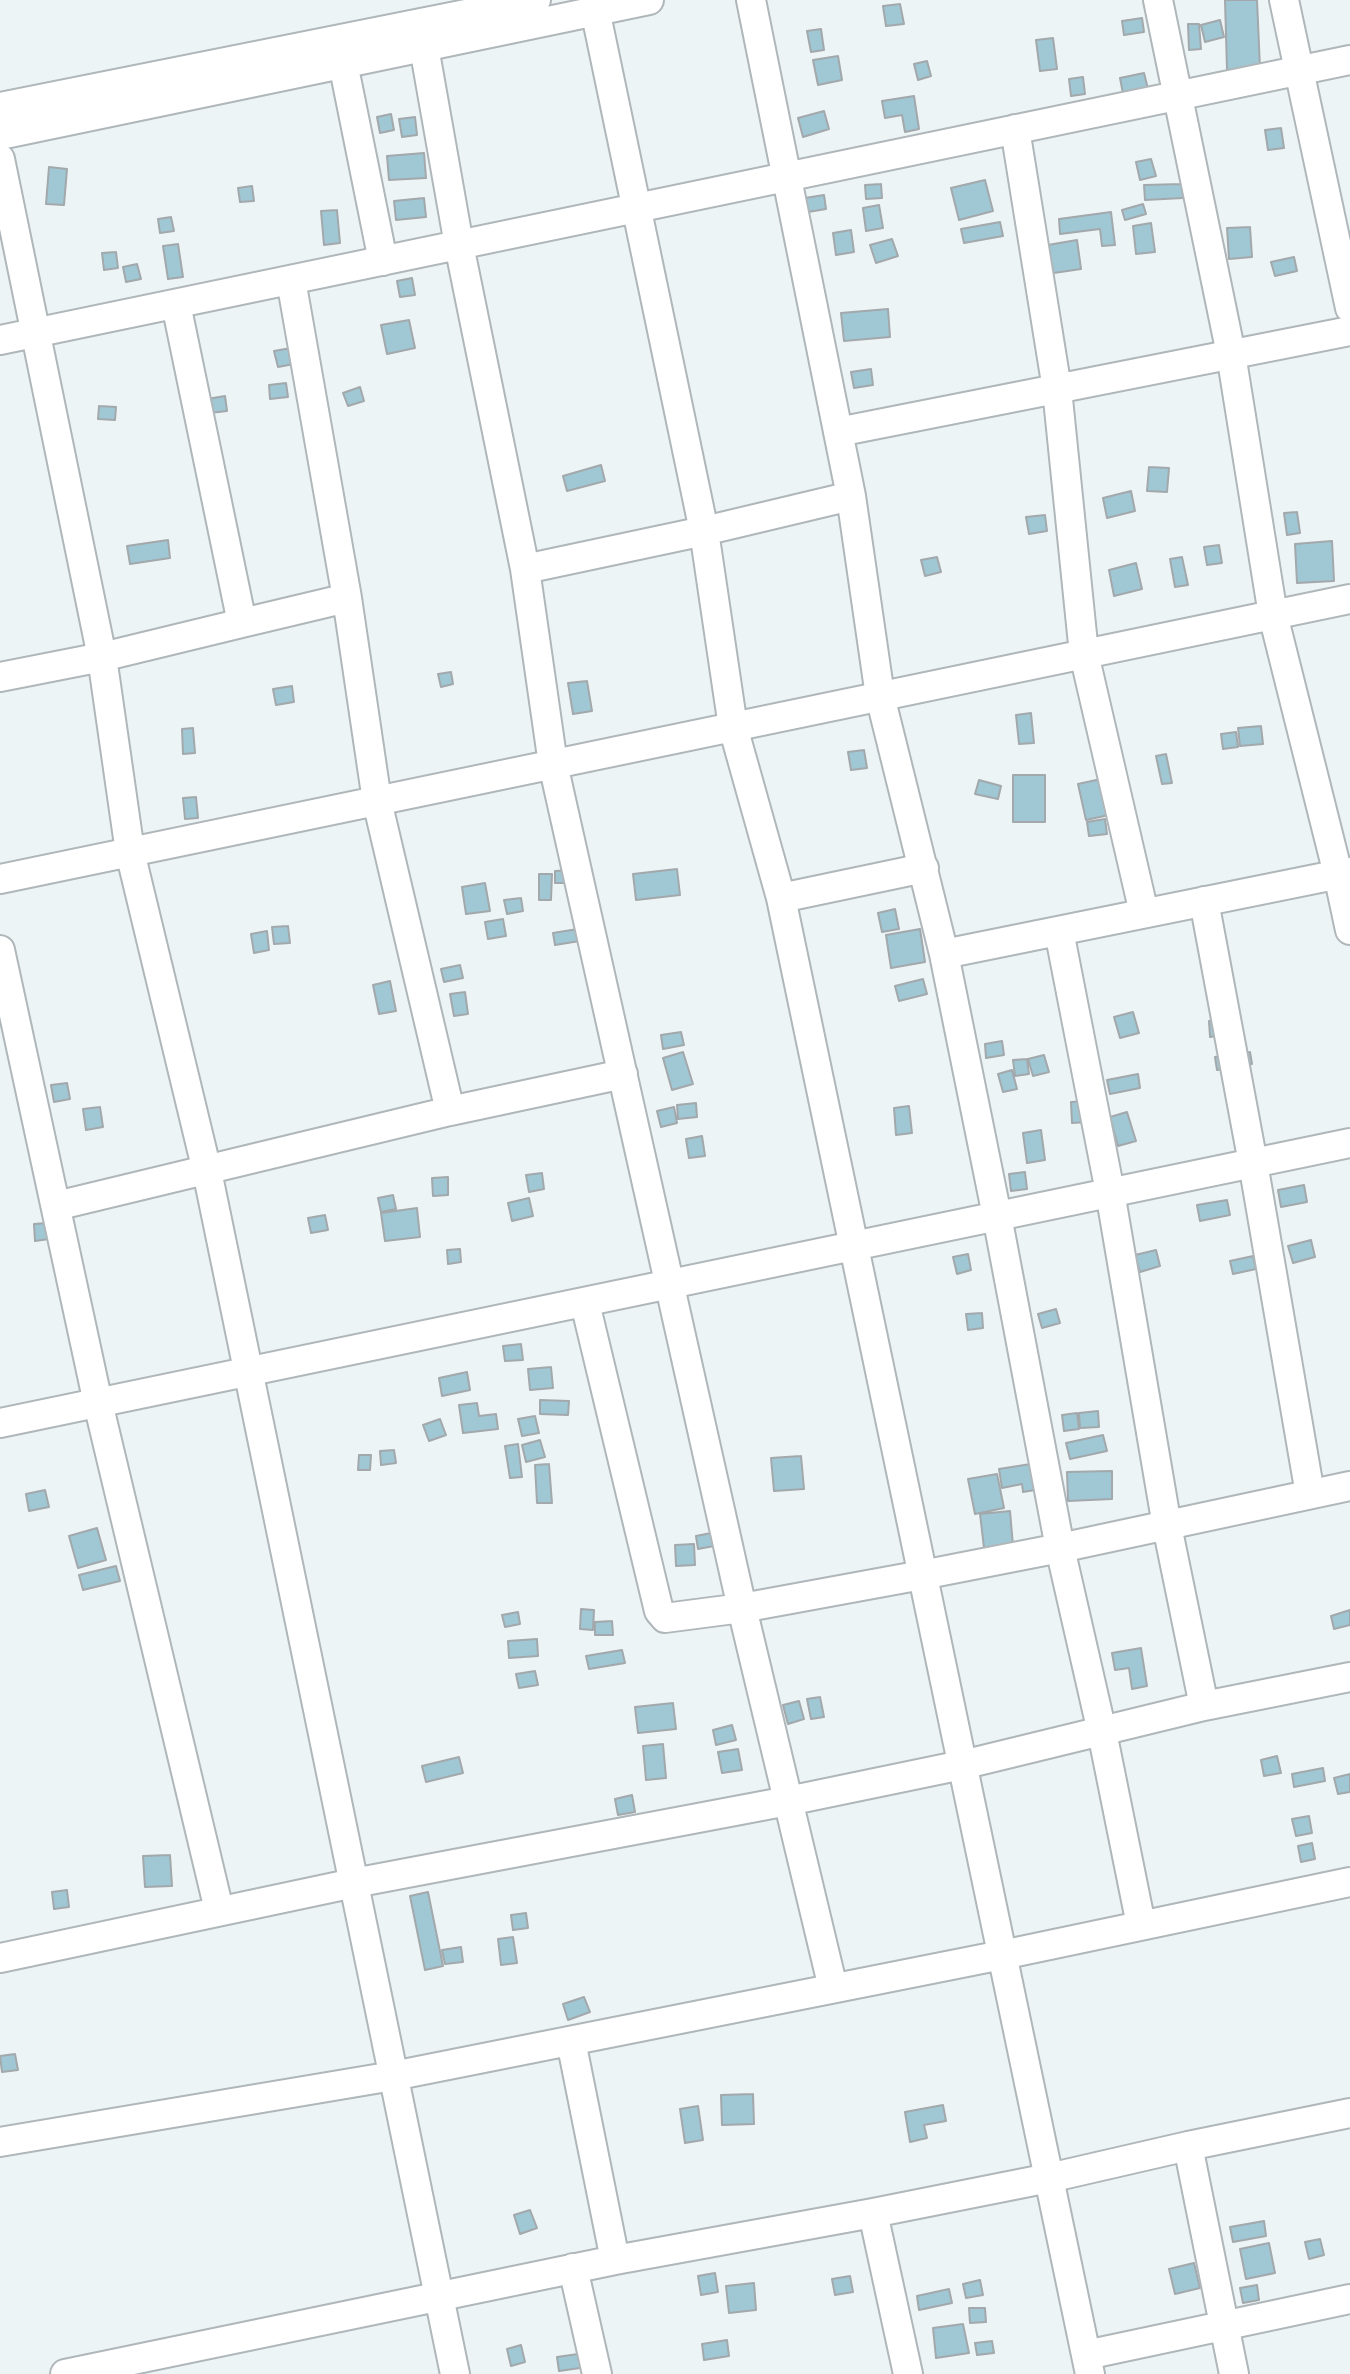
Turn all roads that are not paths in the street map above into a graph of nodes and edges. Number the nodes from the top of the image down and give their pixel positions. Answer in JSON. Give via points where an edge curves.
{"nodes":[{"id":1,"x":536,"y":0,"type":"edge"},
{"id":2,"x":649,"y":0,"type":"edge"},
{"id":3,"x":751,"y":0,"type":"edge"},
{"id":4,"x":1158,"y":0,"type":"edge"},
{"id":5,"x":1284,"y":0,"type":"edge"},
{"id":6,"x":609,"y":4,"type":"edge"},
{"id":7,"x":424,"y":47,"type":"junction"},
{"id":8,"x":1350,"y":60,"type":"edge"},
{"id":9,"x":343,"y":63,"type":"junction"},
{"id":10,"x":1299,"y":70,"type":"junction"},
{"id":11,"x":1178,"y":96,"type":"junction"},
{"id":12,"x":0,"y":107,"type":"edge"},
{"id":13,"x":1015,"y":129,"type":"junction"},
{"id":14,"x":0,"y":135,"type":"edge"},
{"id":15,"x":0,"y":159,"type":"edge"},
{"id":16,"x":786,"y":177,"type":"junction"},
{"id":17,"x":636,"y":208,"type":"junction"},
{"id":18,"x":459,"y":245,"type":"junction"},
{"id":19,"x":383,"y":261,"type":"junction"},
{"id":20,"x":290,"y":280,"type":"junction"},
{"id":21,"x":176,"y":304,"type":"junction"},
{"id":22,"x":1350,"y":308,"type":"edge"},
{"id":23,"x":1350,"y":331,"type":"edge"},
{"id":24,"x":36,"y":332,"type":"junction"},
{"id":25,"x":0,"y":340,"type":"edge"},
{"id":26,"x":1231,"y":354,"type":"junction"},
{"id":27,"x":1056,"y":389,"type":"junction"},
{"id":28,"x":838,"y":432,"type":"junction"},
{"id":29,"x":851,"y":496,"type":"junction"},
{"id":30,"x":704,"y":531,"type":"junction"},
{"id":31,"x":525,"y":569,"type":"junction"},
{"id":32,"x":347,"y":598,"type":"junction"},
{"id":33,"x":1350,"y":599,"type":"edge"},
{"id":34,"x":1273,"y":615,"type":"junction"},
{"id":35,"x":242,"y":623,"type":"junction"},
{"id":36,"x":1084,"y":654,"type":"junction"},
{"id":37,"x":102,"y":657,"type":"junction"},
{"id":38,"x":0,"y":677,"type":"edge"},
{"id":39,"x":880,"y":696,"type":"junction"},
{"id":40,"x":733,"y":727,"type":"junction"},
{"id":41,"x":553,"y":764,"type":"junction"},
{"id":42,"x":377,"y":801,"type":"junction"},
{"id":43,"x":130,"y":852,"type":"junction"},
{"id":44,"x":924,"y":868,"type":"junction"},
{"id":45,"x":1344,"y":873,"type":"edge"},
{"id":46,"x":0,"y":879,"type":"edge"},
{"id":47,"x":781,"y":898,"type":"junction"},
{"id":48,"x":1204,"y":901,"type":"junction"},
{"id":49,"x":1144,"y":914,"type":"junction"},
{"id":50,"x":1350,"y":930,"type":"edge"},
{"id":51,"x":1059,"y":931,"type":"junction"},
{"id":52,"x":0,"y":950,"type":"edge"},
{"id":53,"x":944,"y":954,"type":"junction"},
{"id":54,"x":623,"y":1074,"type":"junction"},
{"id":55,"x":450,"y":1111,"type":"junction"},
{"id":56,"x":1350,"y":1143,"type":"edge"},
{"id":57,"x":1253,"y":1163,"type":"junction"},
{"id":58,"x":208,"y":1171,"type":"junction"},
{"id":59,"x":1110,"y":1192,"type":"junction"},
{"id":60,"x":56,"y":1206,"type":"junction"},
{"id":61,"x":997,"y":1216,"type":"junction"},
{"id":62,"x":854,"y":1246,"type":"junction"},
{"id":63,"x":670,"y":1284,"type":"junction"},
{"id":64,"x":585,"y":1303,"type":"junction"},
{"id":65,"x":249,"y":1371,"type":"junction"},
{"id":66,"x":98,"y":1403,"type":"junction"},
{"id":67,"x":0,"y":1423,"type":"edge"},
{"id":68,"x":1350,"y":1486,"type":"edge"},
{"id":69,"x":1310,"y":1494,"type":"junction"},
{"id":70,"x":1167,"y":1526,"type":"junction"},
{"id":71,"x":1060,"y":1549,"type":"junction"},
{"id":72,"x":922,"y":1575,"type":"junction"},
{"id":73,"x":742,"y":1608,"type":"junction"},
{"id":74,"x":1350,"y":1677,"type":"edge"},
{"id":75,"x":1204,"y":1706,"type":"junction"},
{"id":76,"x":1102,"y":1732,"type":"junction"},
{"id":77,"x":962,"y":1765,"type":"junction"},
{"id":78,"x":788,"y":1801,"type":"junction"},
{"id":79,"x":1350,"y":1882,"type":"edge"},
{"id":80,"x":354,"y":1883,"type":"junction"},
{"id":81,"x":219,"y":1910,"type":"junction"},
{"id":82,"x":1141,"y":1925,"type":"junction"},
{"id":83,"x":1002,"y":1955,"type":"junction"},
{"id":84,"x":0,"y":1958,"type":"edge"},
{"id":85,"x":833,"y":1988,"type":"junction"},
{"id":86,"x":571,"y":2041,"type":"junction"},
{"id":87,"x":393,"y":2076,"type":"junction"},
{"id":88,"x":1350,"y":2113,"type":"edge"},
{"id":89,"x":0,"y":2142,"type":"edge"},
{"id":90,"x":1188,"y":2146,"type":"junction"},
{"id":91,"x":1049,"y":2178,"type":"junction"},
{"id":92,"x":873,"y":2213,"type":"junction"},
{"id":93,"x":615,"y":2260,"type":"junction"},
{"id":94,"x":573,"y":2269,"type":"junction"},
{"id":95,"x":439,"y":2296,"type":"junction"},
{"id":96,"x":1350,"y":2299,"type":"edge"},
{"id":97,"x":1225,"y":2327,"type":"junction"},
{"id":98,"x":1088,"y":2365,"type":"edge"},
{"id":99,"x":65,"y":2374,"type":"edge"},
{"id":100,"x":454,"y":2374,"type":"edge"},
{"id":101,"x":597,"y":2374,"type":"edge"},
{"id":102,"x":908,"y":2374,"type":"edge"},
{"id":103,"x":1234,"y":2374,"type":"edge"}],
"edges":[{"from":1,"to":12,"type":"street"},
{"from":2,"to":6,"type":"street"},
{"from":3,"to":16,"type":"street"},
{"from":4,"to":11,"type":"street"},
{"from":5,"to":10,"type":"street"},
{"from":6,"to":7,"type":"street"},
{"from":6,"to":17,"type":"street"},
{"from":7,"to":9,"type":"street"},
{"from":7,"to":18,"type":"street"},
{"from":8,"to":10,"type":"street"},
{"from":9,"to":14,"type":"street"},
{"from":9,"to":19,"type":"street"},
{"from":10,"to":11,"type":"street"},
{"from":10,"to":22,"type":"street"},
{"from":11,"to":13,"type":"street"},
{"from":11,"to":26,"type":"street"},
{"from":13,"to":16,"type":"street"},
{"from":13,"to":27,"type":"street"},
{"from":15,"to":24,"type":"street"},
{"from":16,"to":17,"type":"street"},
{"from":16,"to":28,"type":"street"},
{"from":17,"to":18,"type":"street"},
{"from":17,"to":30,"type":"street"},
{"from":18,"to":19,"type":"street"},
{"from":18,"to":31,"type":"street"},
{"from":19,"to":20,"type":"street"},
{"from":20,"to":21,"type":"street"},
{"from":20,"to":32,"type":"street"},
{"from":21,"to":24,"type":"street"},
{"from":21,"to":35,"type":"street"},
{"from":23,"to":26,"type":"street"},
{"from":24,"to":25,"type":"street"},
{"from":24,"to":37,"type":"street"},
{"from":26,"to":27,"type":"street"},
{"from":26,"to":34,"type":"street"},
{"from":27,"to":28,"type":"street"},
{"from":27,"to":36,"type":"street"},
{"from":28,"to":29,"type":"street"},
{"from":29,"to":30,"type":"street"},
{"from":29,"to":39,"type":"street"},
{"from":30,"to":31,"type":"street"},
{"from":30,"to":40,"type":"street"},
{"from":31,"to":41,"type":"street"},
{"from":32,"to":35,"type":"street"},
{"from":32,"to":42,"type":"street"},
{"from":33,"to":34,"type":"street"},
{"from":34,"to":36,"type":"street"},
{"from":34,"to":45,"type":"street"},
{"from":35,"to":37,"type":"street"},
{"from":36,"to":39,"type":"street"},
{"from":36,"to":49,"type":"street"},
{"from":37,"to":38,"type":"street"},
{"from":37,"to":43,"type":"street"},
{"from":39,"to":40,"type":"street"},
{"from":39,"to":44,"type":"street"},
{"from":40,"to":41,"type":"street"},
{"from":40,"to":47,"type":"street"},
{"from":41,"to":42,"type":"street"},
{"from":41,"to":54,"type":"street"},
{"from":42,"to":43,"type":"street"},
{"from":42,"to":55,"type":"street"},
{"from":43,"to":46,"type":"street"},
{"from":43,"to":58,"type":"street"},
{"from":44,"to":47,"type":"street"},
{"from":44,"to":53,"type":"street"},
{"from":45,"to":48,"type":"street"},
{"from":45,"to":50,"type":"street"},
{"from":47,"to":62,"type":"street"},
{"from":48,"to":49,"type":"street"},
{"from":48,"to":57,"type":"street"},
{"from":49,"to":51,"type":"street"},
{"from":51,"to":53,"type":"street"},
{"from":51,"to":59,"type":"street"},
{"from":52,"to":60,"type":"street"},
{"from":53,"to":61,"type":"street"},
{"from":54,"to":55,"type":"street"},
{"from":54,"to":63,"type":"street"},
{"from":55,"to":58,"type":"street"},
{"from":56,"to":57,"type":"street"},
{"from":57,"to":59,"type":"street"},
{"from":57,"to":69,"type":"street"},
{"from":58,"to":60,"type":"street"},
{"from":58,"to":65,"type":"street"},
{"from":59,"to":61,"type":"street"},
{"from":59,"to":70,"type":"street"},
{"from":60,"to":66,"type":"street"},
{"from":61,"to":62,"type":"street"},
{"from":61,"to":71,"type":"street"},
{"from":62,"to":63,"type":"street"},
{"from":62,"to":72,"type":"street"},
{"from":63,"to":64,"type":"street"},
{"from":63,"to":73,"type":"street"},
{"from":64,"to":65,"type":"street"},
{"from":64,"to":73,"type":"street","via":[[660,1613],[668,1619]]},
{"from":65,"to":66,"type":"street"},
{"from":65,"to":80,"type":"street"},
{"from":66,"to":67,"type":"street"},
{"from":66,"to":81,"type":"street"},
{"from":68,"to":69,"type":"street"},
{"from":69,"to":70,"type":"street"},
{"from":70,"to":71,"type":"street"},
{"from":70,"to":75,"type":"street"},
{"from":71,"to":72,"type":"street"},
{"from":71,"to":76,"type":"street"},
{"from":72,"to":73,"type":"street"},
{"from":72,"to":77,"type":"street"},
{"from":73,"to":78,"type":"street"},
{"from":74,"to":75,"type":"street"},
{"from":75,"to":76,"type":"street"},
{"from":76,"to":77,"type":"street"},
{"from":76,"to":82,"type":"street"},
{"from":77,"to":78,"type":"street"},
{"from":77,"to":83,"type":"street"},
{"from":78,"to":80,"type":"street"},
{"from":78,"to":85,"type":"street"},
{"from":79,"to":82,"type":"street"},
{"from":80,"to":81,"type":"street"},
{"from":80,"to":87,"type":"street"},
{"from":81,"to":84,"type":"street"},
{"from":82,"to":83,"type":"street"},
{"from":83,"to":85,"type":"street"},
{"from":83,"to":91,"type":"street"},
{"from":85,"to":86,"type":"street"},
{"from":86,"to":87,"type":"street"},
{"from":86,"to":93,"type":"street"},
{"from":87,"to":89,"type":"street"},
{"from":87,"to":95,"type":"street"},
{"from":88,"to":90,"type":"street"},
{"from":90,"to":91,"type":"street"},
{"from":90,"to":97,"type":"street"},
{"from":91,"to":92,"type":"street"},
{"from":91,"to":98,"type":"street"},
{"from":92,"to":93,"type":"street"},
{"from":92,"to":102,"type":"street"},
{"from":93,"to":94,"type":"street"},
{"from":94,"to":95,"type":"street"},
{"from":94,"to":101,"type":"street"},
{"from":95,"to":99,"type":"street"},
{"from":95,"to":100,"type":"street"},
{"from":96,"to":97,"type":"street"},
{"from":97,"to":98,"type":"street"},
{"from":97,"to":103,"type":"street"}]}
